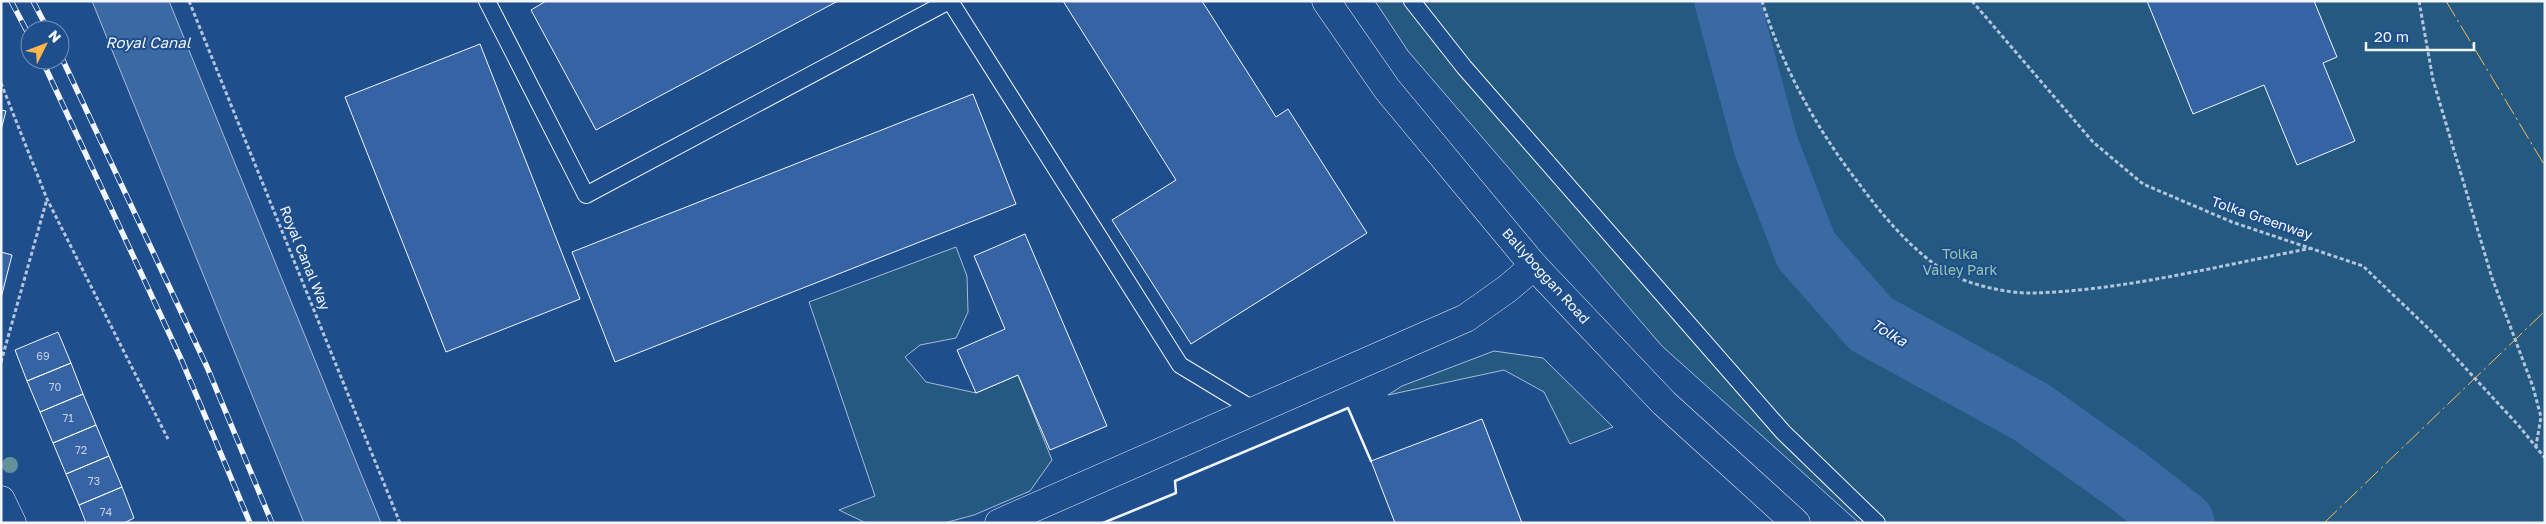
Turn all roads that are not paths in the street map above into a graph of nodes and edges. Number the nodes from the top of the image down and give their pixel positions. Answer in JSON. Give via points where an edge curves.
{"nodes":[{"id":1,"x":487,"y":1,"type":"edge"},
{"id":2,"x":950,"y":1,"type":"edge"},
{"id":3,"x":1326,"y":1,"type":"edge"},
{"id":4,"x":1412,"y":1,"type":"edge"},
{"id":5,"x":1534,"y":266,"type":"junction"},
{"id":6,"x":1256,"y":411,"type":"junction"},
{"id":7,"x":1,"y":500,"type":"edge"},
{"id":8,"x":12,"y":523,"type":"edge"},
{"id":9,"x":999,"y":523,"type":"edge"},
{"id":10,"x":1796,"y":523,"type":"edge"},
{"id":11,"x":1878,"y":523,"type":"edge"}],
"edges":[{"from":1,"to":2,"type":"lane","via":[[586,195]]},
{"from":2,"to":6,"type":"lane","via":[[1180,365]]},
{"from":3,"to":5,"type":"street","name":"Ballyboggan Road","via":[[1386,89]]},
{"from":4,"to":11,"type":"lane","via":[[1464,67],[1776,424]]},
{"from":5,"to":6,"type":"street","via":[[1466,318]]},
{"from":5,"to":10,"type":"street","name":"Ballyboggan Road","via":[[1664,403]]},
{"from":6,"to":9,"type":"street"},
{"from":7,"to":8,"type":"street"}]}
